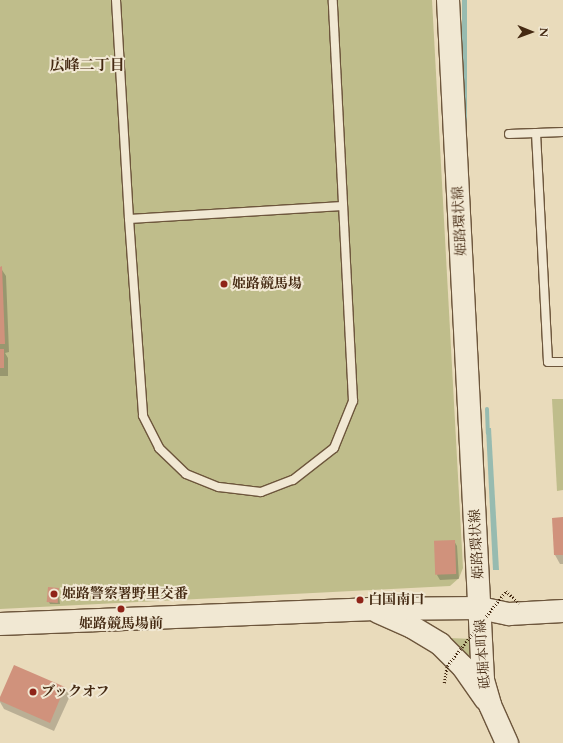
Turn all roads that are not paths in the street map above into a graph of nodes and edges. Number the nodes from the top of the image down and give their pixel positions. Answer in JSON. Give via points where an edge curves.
{"nodes":[{"id":1,"x":116,"y":0,"type":"edge"},
{"id":2,"x":333,"y":0,"type":"edge"},
{"id":3,"x":448,"y":0,"type":"edge"},
{"id":4,"x":563,"y":132,"type":"edge"},
{"id":5,"x":536,"y":133,"type":"junction"},
{"id":6,"x":509,"y":134,"type":"dead end"},
{"id":7,"x":343,"y":206,"type":"junction"},
{"id":8,"x":129,"y":219,"type":"junction"},
{"id":9,"x":563,"y":362,"type":"edge"},
{"id":10,"x":480,"y":608,"type":"junction"},
{"id":11,"x":369,"y":609,"type":"junction"},
{"id":12,"x":563,"y":611,"type":"edge"},
{"id":13,"x":0,"y":624,"type":"edge"},
{"id":14,"x":490,"y":705,"type":"junction"},
{"id":15,"x":507,"y":743,"type":"edge"}],
"edges":[{"from":1,"to":8,"type":"lane"},
{"from":2,"to":7,"type":"lane"},
{"from":3,"to":10,"type":"main road","name":"姫路環状線"},
{"from":4,"to":5,"type":"lane"},
{"from":5,"to":6,"type":"lane"},
{"from":5,"to":9,"type":"lane","via":[[548,362]]},
{"from":7,"to":8,"type":"lane"},
{"from":7,"to":8,"type":"lane","via":[[353,401],[334,448],[294,480],[261,492],[219,487],[186,474],[159,448],[143,416]]},
{"from":10,"to":11,"type":"main road"},
{"from":10,"to":12,"type":"main road","via":[[509,614]]},
{"from":10,"to":14,"type":"main road","name":"砥堀本町線","via":[[483,680]]},
{"from":11,"to":13,"type":"main road"},
{"from":11,"to":14,"type":"main road","via":[[412,627],[440,644],[463,667]]},
{"from":14,"to":15,"type":"main road","name":"砥堀本町線"}]}
